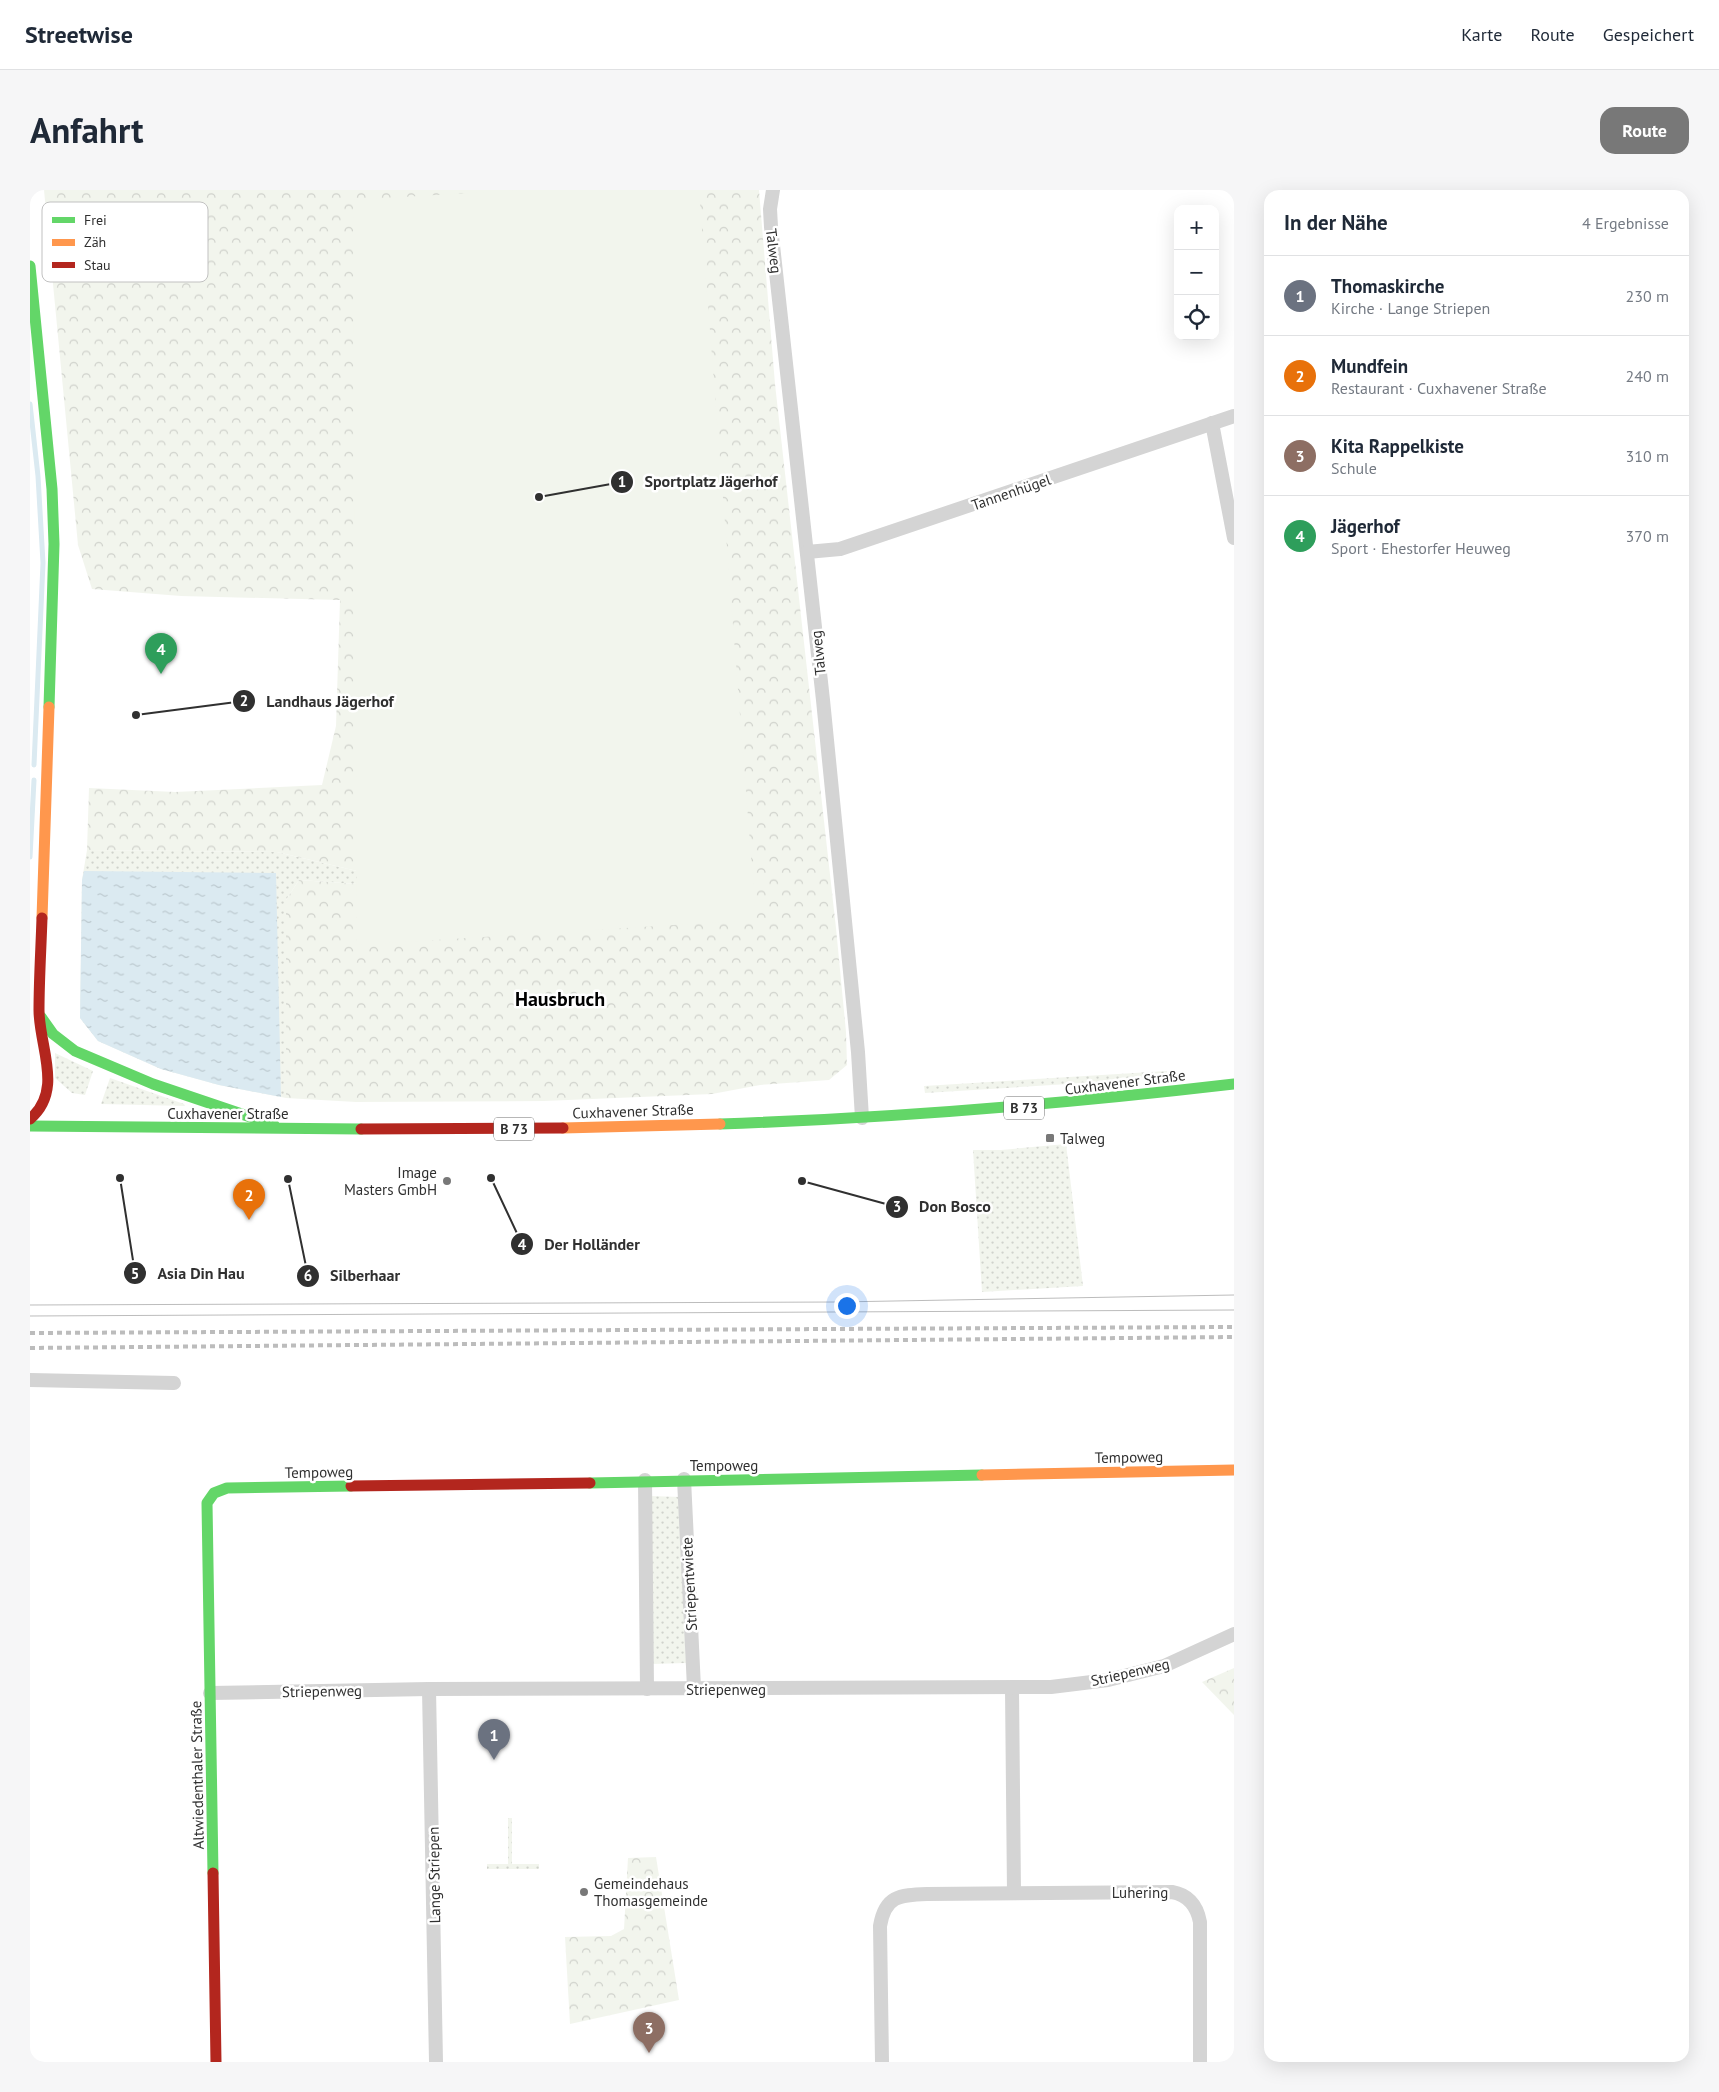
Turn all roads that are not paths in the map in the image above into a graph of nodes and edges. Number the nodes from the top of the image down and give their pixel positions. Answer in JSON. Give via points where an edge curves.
{"nodes":[{"id":1,"x":773,"y":190,"type":"edge"},
{"id":2,"x":30,"y":266,"type":"edge"},
{"id":3,"x":1234,"y":416,"type":"edge"},
{"id":4,"x":1212,"y":423,"type":"junction"},
{"id":5,"x":1234,"y":538,"type":"edge"},
{"id":6,"x":807,"y":552,"type":"junction"},
{"id":7,"x":39,"y":1013,"type":"junction"},
{"id":8,"x":30,"y":1046,"type":"edge"},
{"id":9,"x":1234,"y":1084,"type":"edge"},
{"id":10,"x":862,"y":1118,"type":"junction"},
{"id":11,"x":30,"y":1119,"type":"edge"},
{"id":12,"x":30,"y":1126,"type":"edge"},
{"id":13,"x":284,"y":1128,"type":"junction"},
{"id":14,"x":30,"y":1380,"type":"edge"},
{"id":15,"x":174,"y":1383,"type":"dead end"},
{"id":16,"x":1234,"y":1470,"type":"edge"},
{"id":17,"x":684,"y":1479,"type":"junction"},
{"id":18,"x":645,"y":1480,"type":"junction"},
{"id":19,"x":215,"y":1491,"type":"joint"},
{"id":20,"x":1234,"y":1634,"type":"edge"},
{"id":21,"x":694,"y":1688,"type":"junction"},
{"id":22,"x":1012,"y":1688,"type":"junction"},
{"id":23,"x":429,"y":1689,"type":"junction"},
{"id":24,"x":647,"y":1689,"type":"junction"},
{"id":25,"x":210,"y":1693,"type":"junction"},
{"id":26,"x":1014,"y":1892,"type":"junction"},
{"id":27,"x":216,"y":2062,"type":"edge"},
{"id":28,"x":436,"y":2062,"type":"edge"},
{"id":29,"x":882,"y":2062,"type":"edge"},
{"id":30,"x":1200,"y":2062,"type":"edge"}],
"edges":[{"from":1,"to":6,"type":"street","name":"Talweg","via":[[771,227]]},
{"from":2,"to":7,"type":"main road","via":[[52,489],[54,544]]},
{"from":3,"to":4,"type":"street","name":"Tannenhügel"},
{"from":4,"to":5,"type":"street"},
{"from":4,"to":6,"type":"street","name":"Tannenhügel","via":[[840,549]]},
{"from":6,"to":10,"type":"street","name":"Talweg"},
{"from":7,"to":8,"type":"main road"},
{"from":7,"to":11,"type":"main road","via":[[47,1062],[46,1092],[44,1103]]},
{"from":7,"to":13,"type":"main road","via":[[53,1034],[75,1051],[153,1084]]},
{"from":9,"to":10,"type":"main road","name":"Cuxhavener Straße","number":"B 73","via":[[1047,1106]]},
{"from":10,"to":13,"type":"main road","name":"Cuxhavener Straße","number":"B 73","via":[[499,1130]]},
{"from":12,"to":13,"type":"main road","name":"Cuxhavener Straße","number":"B 73"},
{"from":14,"to":15,"type":"street"},
{"from":16,"to":17,"type":"main road","name":"Tempoweg","via":[[797,1480]]},
{"from":17,"to":18,"type":"main road","name":"Tempoweg"},
{"from":17,"to":21,"type":"street","name":"Striepentwiete"},
{"from":18,"to":19,"type":"main road","name":"Tempoweg","via":[[227,1488]]},
{"from":18,"to":24,"type":"street"},
{"from":19,"to":25,"type":"main road","name":"Altwiedenthaler Straße","via":[[208,1500],[206,1513]]},
{"from":20,"to":22,"type":"street","name":"Striepenweg","via":[[1164,1666],[1108,1680]]},
{"from":21,"to":22,"type":"street","name":"Striepenweg"},
{"from":21,"to":24,"type":"street","name":"Striepenweg"},
{"from":22,"to":26,"type":"street"},
{"from":23,"to":24,"type":"street","name":"Striepenweg"},
{"from":23,"to":25,"type":"street","name":"Striepenweg"},
{"from":23,"to":28,"type":"street","name":"Lange Striepen"},
{"from":25,"to":27,"type":"main road","name":"Altwiedenthaler Straße"},
{"from":26,"to":29,"type":"street","name":"Luhering","via":[[906,1895],[889,1902],[880,1926]]},
{"from":26,"to":30,"type":"street","name":"Luhering","via":[[1172,1892],[1186,1897],[1195,1905],[1200,1922]]}]}
